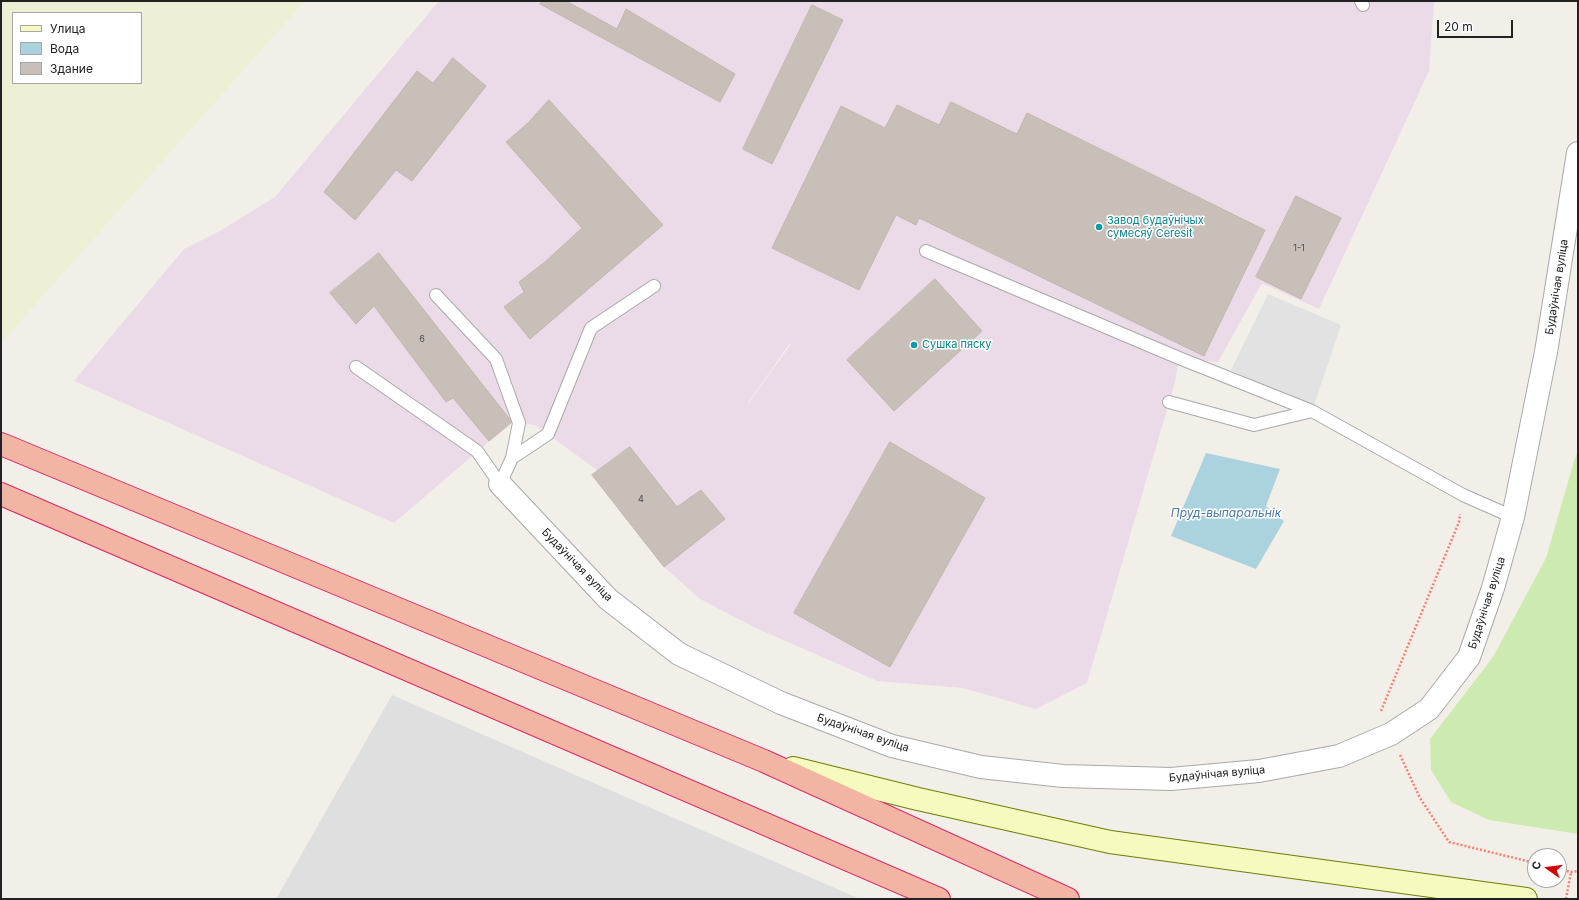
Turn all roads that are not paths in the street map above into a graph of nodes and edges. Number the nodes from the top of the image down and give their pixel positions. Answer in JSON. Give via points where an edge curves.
{"nodes":[{"id":1,"x":1578,"y":153,"type":"edge"},
{"id":2,"x":926,"y":251,"type":"dead end"},
{"id":3,"x":654,"y":286,"type":"dead end"},
{"id":4,"x":436,"y":295,"type":"dead end"},
{"id":5,"x":356,"y":367,"type":"dead end"},
{"id":6,"x":1169,"y":402,"type":"dead end"},
{"id":7,"x":1312,"y":411,"type":"junction"},
{"id":8,"x":1,"y":444,"type":"edge"},
{"id":9,"x":512,"y":458,"type":"junction"},
{"id":10,"x":500,"y":484,"type":"junction"},
{"id":11,"x":1,"y":494,"type":"edge"},
{"id":12,"x":1513,"y":517,"type":"junction"},
{"id":13,"x":764,"y":761,"type":"junction"},
{"id":14,"x":939,"y":899,"type":"edge"},
{"id":15,"x":1068,"y":899,"type":"edge"},
{"id":16,"x":1526,"y":899,"type":"edge"}],
"edges":[{"from":1,"to":12,"type":"street","name":"Будаўнічая вуліца","via":[[1546,352]]},
{"from":2,"to":7,"type":"lane"},
{"from":3,"to":9,"type":"lane","via":[[591,328],[548,434]]},
{"from":4,"to":9,"type":"lane","via":[[496,359],[519,423]]},
{"from":5,"to":10,"type":"lane","via":[[477,451]]},
{"from":6,"to":7,"type":"lane","via":[[1254,425]]},
{"from":7,"to":12,"type":"lane","via":[[1463,495]]},
{"from":8,"to":13,"type":"highway"},
{"from":9,"to":10,"type":"lane"},
{"from":10,"to":12,"type":"street","name":"Будаўнічая вуліца","via":[[608,599],[680,654],[781,703],[892,746],[981,767],[1063,776],[1171,778],[1259,771],[1339,756],[1391,734],[1429,709],[1469,657],[1493,588]]},
{"from":11,"to":14,"type":"highway"},
{"from":13,"to":15,"type":"highway"},
{"from":13,"to":16,"type":"main road","via":[[918,800],[1110,842]]}]}
